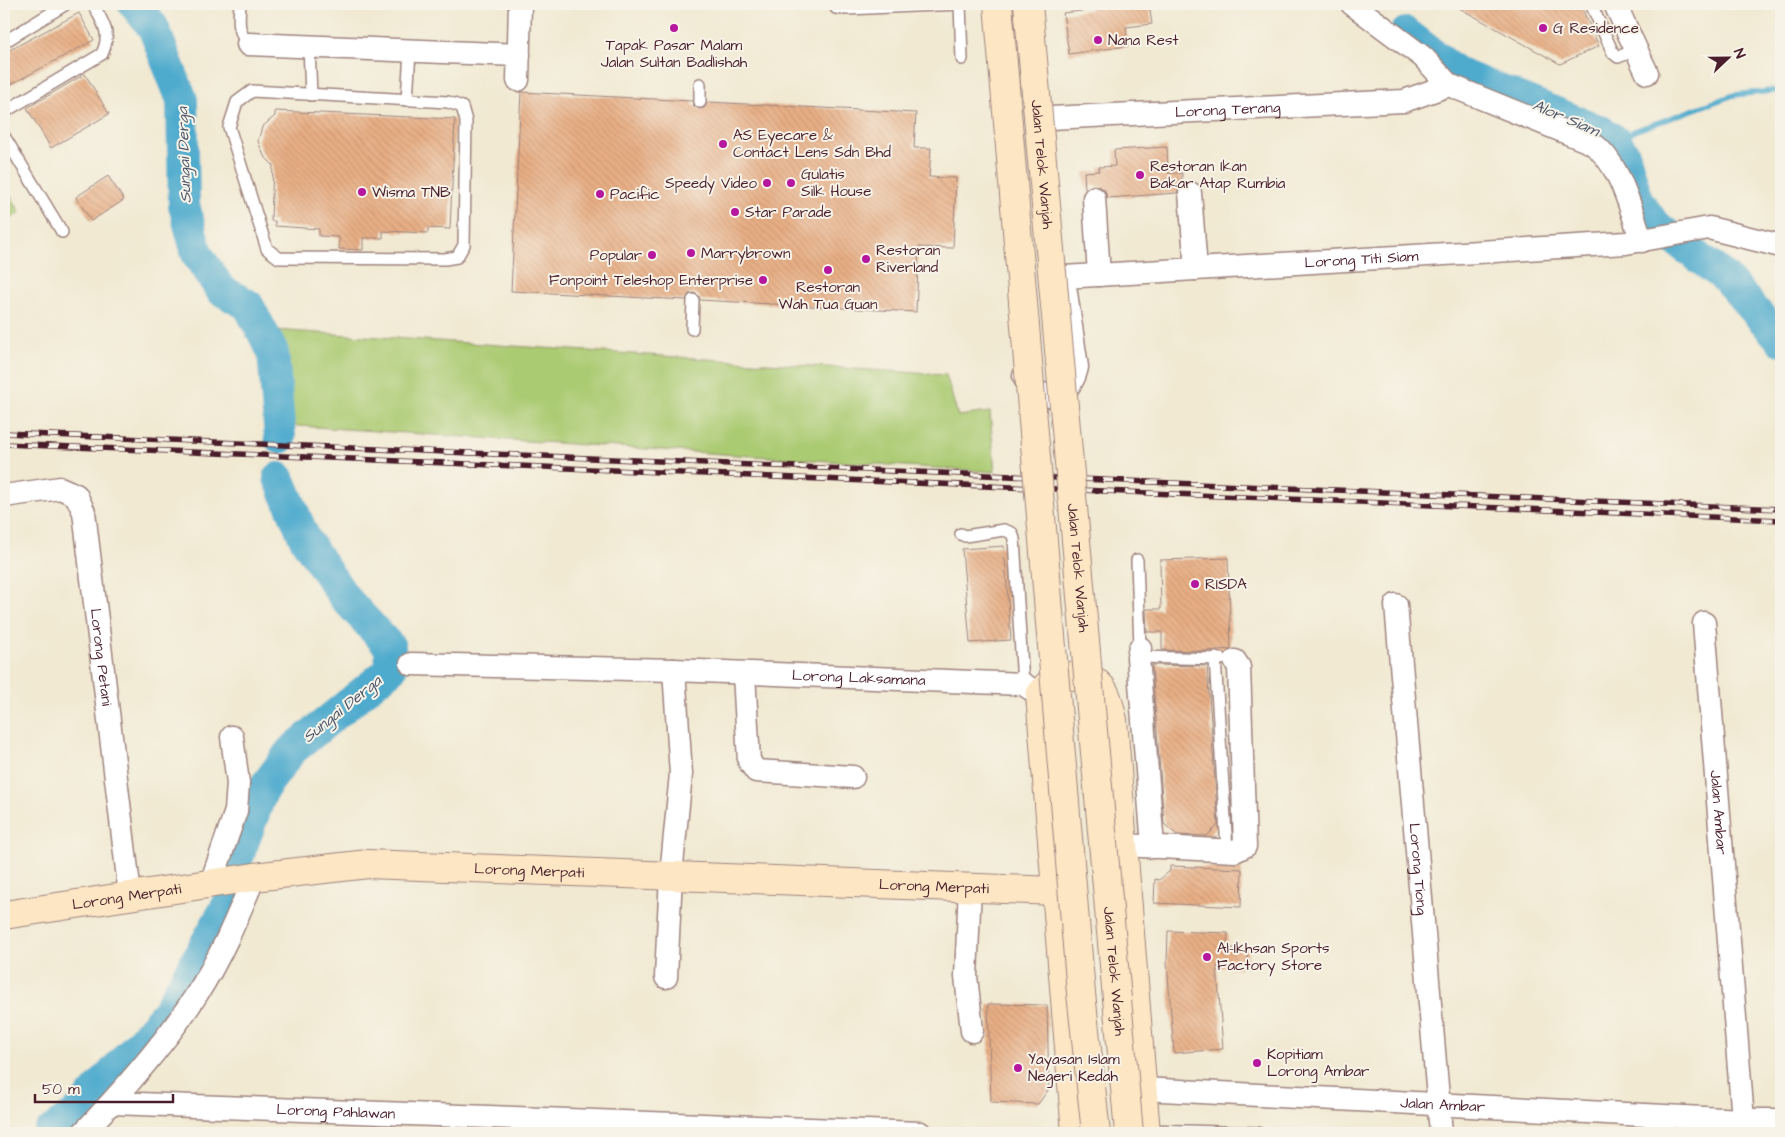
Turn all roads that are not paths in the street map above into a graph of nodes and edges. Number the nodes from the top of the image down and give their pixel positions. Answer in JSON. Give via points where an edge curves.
{"nodes":[{"id":1,"x":66,"y":4,"type":"edge"},
{"id":2,"x":93,"y":4,"type":"edge"},
{"id":3,"x":240,"y":4,"type":"edge"},
{"id":4,"x":520,"y":4,"type":"edge"},
{"id":5,"x":834,"y":4,"type":"edge"},
{"id":6,"x":960,"y":4,"type":"edge"},
{"id":7,"x":985,"y":4,"type":"edge"},
{"id":8,"x":998,"y":4,"type":"edge"},
{"id":9,"x":1028,"y":4,"type":"edge"},
{"id":10,"x":1038,"y":4,"type":"edge"},
{"id":11,"x":1352,"y":4,"type":"edge"},
{"id":12,"x":1590,"y":4,"type":"edge"},
{"id":13,"x":1615,"y":4,"type":"edge"},
{"id":14,"x":4,"y":42,"type":"edge"},
{"id":15,"x":248,"y":44,"type":"joint"},
{"id":16,"x":309,"y":46,"type":"junction"},
{"id":17,"x":1636,"y":50,"type":"junction"},
{"id":18,"x":410,"y":51,"type":"junction"},
{"id":19,"x":519,"y":56,"type":"junction"},
{"id":20,"x":962,"y":59,"type":"dead end"},
{"id":21,"x":1647,"y":73,"type":"dead end"},
{"id":22,"x":518,"y":80,"type":"dead end"},
{"id":23,"x":700,"y":84,"type":"dead end"},
{"id":24,"x":1449,"y":85,"type":"junction"},
{"id":25,"x":311,"y":95,"type":"junction"},
{"id":26,"x":406,"y":100,"type":"junction"},
{"id":27,"x":700,"y":102,"type":"dead end"},
{"id":28,"x":4,"y":112,"type":"edge"},
{"id":29,"x":1050,"y":118,"type":"junction"},
{"id":30,"x":4,"y":136,"type":"edge"},
{"id":31,"x":1190,"y":193,"type":"dead end"},
{"id":32,"x":1094,"y":198,"type":"dead end"},
{"id":33,"x":62,"y":232,"type":"dead end"},
{"id":34,"x":1650,"y":240,"type":"junction"},
{"id":35,"x":1781,"y":246,"type":"edge"},
{"id":36,"x":1196,"y":269,"type":"junction"},
{"id":37,"x":1099,"y":275,"type":"junction"},
{"id":38,"x":1064,"y":277,"type":"junction"},
{"id":39,"x":693,"y":300,"type":"dead end"},
{"id":40,"x":692,"y":329,"type":"dead end"},
{"id":41,"x":4,"y":496,"type":"edge"},
{"id":42,"x":961,"y":534,"type":"dead end"},
{"id":43,"x":1136,"y":560,"type":"dead end"},
{"id":44,"x":1396,"y":605,"type":"dead end"},
{"id":45,"x":1704,"y":623,"type":"dead end"},
{"id":46,"x":1139,"y":653,"type":"junction"},
{"id":47,"x":1225,"y":660,"type":"joint"},
{"id":48,"x":411,"y":664,"type":"dead end"},
{"id":49,"x":674,"y":670,"type":"junction"},
{"id":50,"x":744,"y":674,"type":"junction"},
{"id":51,"x":1031,"y":690,"type":"junction"},
{"id":52,"x":232,"y":737,"type":"dead end"},
{"id":53,"x":853,"y":777,"type":"dead end"},
{"id":54,"x":1123,"y":846,"type":"junction"},
{"id":55,"x":1153,"y":847,"type":"junction"},
{"id":56,"x":671,"y":875,"type":"junction"},
{"id":57,"x":254,"y":877,"type":"junction"},
{"id":58,"x":211,"y":883,"type":"junction"},
{"id":59,"x":970,"y":887,"type":"junction"},
{"id":60,"x":1057,"y":891,"type":"junction"},
{"id":61,"x":130,"y":895,"type":"junction"},
{"id":62,"x":4,"y":915,"type":"edge"},
{"id":63,"x":666,"y":977,"type":"dead end"},
{"id":64,"x":972,"y":1031,"type":"dead end"},
{"id":65,"x":1142,"y":1089,"type":"junction"},
{"id":66,"x":112,"y":1103,"type":"junction"},
{"id":67,"x":1438,"y":1105,"type":"junction"},
{"id":68,"x":1743,"y":1120,"type":"junction"},
{"id":69,"x":1781,"y":1120,"type":"edge"},
{"id":70,"x":1140,"y":1132,"type":"edge"},
{"id":71,"x":1175,"y":1132,"type":"edge"},
{"id":72,"x":83,"y":1133,"type":"edge"},
{"id":73,"x":920,"y":1133,"type":"edge"},
{"id":74,"x":1076,"y":1133,"type":"edge"},
{"id":75,"x":1096,"y":1133,"type":"edge"},
{"id":76,"x":1258,"y":1133,"type":"edge"},
{"id":77,"x":1441,"y":1133,"type":"edge"}],
"edges":[{"from":1,"to":14,"type":"lane"},
{"from":2,"to":28,"type":"lane","via":[[107,33],[102,54]]},
{"from":3,"to":15,"type":"lane","via":[[239,28]]},
{"from":4,"to":19,"type":"street"},
{"from":5,"to":6,"type":"lane","via":[[836,8],[847,10]]},
{"from":6,"to":20,"type":"lane"},
{"from":7,"to":38,"type":"street","via":[[1012,301],[1024,380],[1041,394],[1052,396],[1061,394],[1075,380],[1077,367]]},
{"from":8,"to":75,"type":"main road","name":"Jalan Telok Wanjah","bridge":true,"via":[[1081,993]]},
{"from":9,"to":70,"type":"main road","name":"Jalan Telok Wanjah","bridge":true},
{"from":10,"to":29,"type":"street"},
{"from":11,"to":24,"type":"street","via":[[1423,58]]},
{"from":12,"to":17,"type":"lane","via":[[1613,53],[1618,57]]},
{"from":13,"to":17,"type":"street"},
{"from":15,"to":16,"type":"street"},
{"from":16,"to":18,"type":"street"},
{"from":16,"to":25,"type":"lane"},
{"from":17,"to":21,"type":"street"},
{"from":18,"to":19,"type":"street"},
{"from":18,"to":26,"type":"lane"},
{"from":19,"to":22,"type":"street"},
{"from":23,"to":27,"type":"lane"},
{"from":24,"to":29,"type":"street","name":"Lorong Terang","via":[[1404,101]]},
{"from":24,"to":34,"type":"street","via":[[1592,143],[1602,150],[1617,172]]},
{"from":25,"to":26,"type":"lane"},
{"from":25,"to":26,"type":"lane","via":[[252,91],[237,102],[229,127],[263,240],[267,249],[279,258],[445,260],[457,257],[464,245],[466,121],[462,108],[448,102]]},
{"from":29,"to":38,"type":"street"},
{"from":30,"to":33,"type":"lane"},
{"from":31,"to":36,"type":"street"},
{"from":32,"to":37,"type":"street"},
{"from":34,"to":35,"type":"street","name":"Lorong Titi Siam","via":[[1708,228]]},
{"from":34,"to":36,"type":"street","name":"Lorong Titi Siam"},
{"from":36,"to":37,"type":"street","name":"Lorong Titi Siam"},
{"from":37,"to":38,"type":"street","name":"Lorong Titi Siam"},
{"from":39,"to":40,"type":"lane"},
{"from":41,"to":61,"type":"street","name":"Lorong Petani","via":[[60,488],[76,495],[84,512]]},
{"from":42,"to":51,"type":"lane","via":[[1004,530],[1012,533]]},
{"from":43,"to":46,"type":"lane"},
{"from":44,"to":67,"type":"street","name":"Lorong Tiong"},
{"from":45,"to":68,"type":"street","name":"Jalan Ambar"},
{"from":46,"to":47,"type":"lane"},
{"from":46,"to":55,"type":"street"},
{"from":47,"to":55,"type":"street","via":[[1238,667],[1247,841],[1243,849]]},
{"from":48,"to":49,"type":"street","name":"Lorong Laksamana"},
{"from":49,"to":50,"type":"street","name":"Lorong Laksamana"},
{"from":49,"to":56,"type":"street","via":[[681,774]]},
{"from":50,"to":51,"type":"street","name":"Lorong Laksamana"},
{"from":50,"to":53,"type":"street","via":[[751,768],[756,771]]},
{"from":51,"to":54,"type":"main road","via":[[1067,676],[1084,677],[1100,686],[1113,720]]},
{"from":51,"to":60,"type":"main road"},
{"from":52,"to":58,"type":"street","via":[[238,783],[236,811]]},
{"from":54,"to":55,"type":"street"},
{"from":54,"to":65,"type":"main road"},
{"from":56,"to":57,"type":"main road","name":"Lorong Merpati","via":[[368,864]]},
{"from":56,"to":59,"type":"main road","name":"Lorong Merpati"},
{"from":56,"to":63,"type":"street"},
{"from":57,"to":58,"type":"main road","name":"Lorong Merpati"},
{"from":57,"to":66,"type":"street","via":[[226,942],[195,997]]},
{"from":58,"to":61,"type":"main road","name":"Lorong Merpati"},
{"from":59,"to":60,"type":"main road","name":"Lorong Merpati"},
{"from":59,"to":64,"type":"street","via":[[966,976]]},
{"from":60,"to":74,"type":"main road"},
{"from":61,"to":62,"type":"main road","name":"Lorong Merpati"},
{"from":65,"to":67,"type":"street","name":"Jalan Ambar"},
{"from":65,"to":70,"type":"main road"},
{"from":66,"to":72,"type":"street"},
{"from":66,"to":73,"type":"street","name":"Lorong Pahlawan"},
{"from":67,"to":68,"type":"street","name":"Jalan Ambar"},
{"from":67,"to":77,"type":"street","name":"Lorong Tiong"},
{"from":68,"to":69,"type":"street","name":"Jalan Ambar"},
{"from":70,"to":71,"type":"lane"},
{"from":71,"to":76,"type":"lane"}]}
